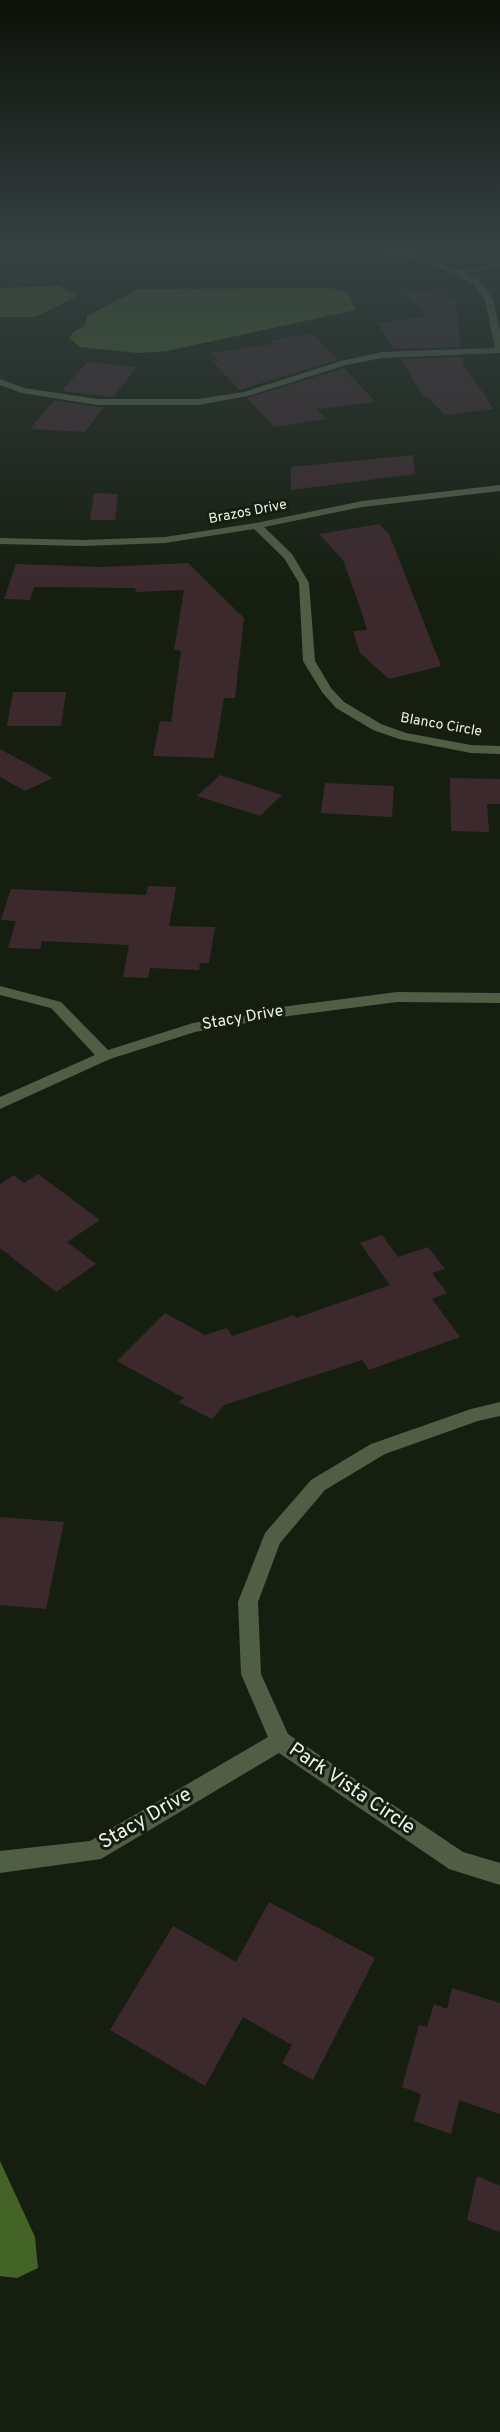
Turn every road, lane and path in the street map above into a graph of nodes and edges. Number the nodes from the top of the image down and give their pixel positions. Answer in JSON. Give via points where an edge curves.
{"nodes":[{"id":1,"x":342,"y":363,"type":"edge"},
{"id":2,"x":0,"y":382,"type":"edge"},
{"id":3,"x":500,"y":488,"type":"edge"},
{"id":4,"x":256,"y":526,"type":"junction"},
{"id":5,"x":0,"y":541,"type":"edge"},
{"id":6,"x":500,"y":750,"type":"edge"},
{"id":7,"x":0,"y":990,"type":"edge"},
{"id":8,"x":500,"y":998,"type":"edge"},
{"id":9,"x":105,"y":1056,"type":"junction"},
{"id":10,"x":0,"y":1104,"type":"edge"},
{"id":11,"x":500,"y":1409,"type":"edge"},
{"id":12,"x":280,"y":1741,"type":"junction"},
{"id":13,"x":0,"y":1862,"type":"edge"},
{"id":14,"x":500,"y":1874,"type":"edge"}],
"edges":[{"from":1,"to":2,"type":"street","via":[[245,394],[198,402],[97,402],[22,390]]},
{"from":3,"to":4,"type":"street","name":"Brazos Drive","via":[[362,504]]},
{"from":4,"to":5,"type":"street","name":"Brazos Drive","via":[[141,542]]},
{"from":4,"to":6,"type":"street","name":"Blanco Circle","via":[[288,556],[304,583],[309,661],[340,705],[377,727],[403,736]]},
{"from":7,"to":9,"type":"street","via":[[56,1005]]},
{"from":8,"to":9,"type":"street","name":"Stacy Drive","via":[[397,997],[281,1012],[193,1028]]},
{"from":9,"to":10,"type":"street","name":"Stacy Drive"},
{"from":11,"to":12,"type":"street","name":"Park Vista Circle","via":[[378,1449],[318,1485],[272,1539],[248,1602],[251,1674]]},
{"from":12,"to":13,"type":"street","name":"Stacy Drive","via":[[93,1851]]},
{"from":12,"to":14,"type":"street","name":"Park Vista Circle","via":[[457,1862]]}]}
